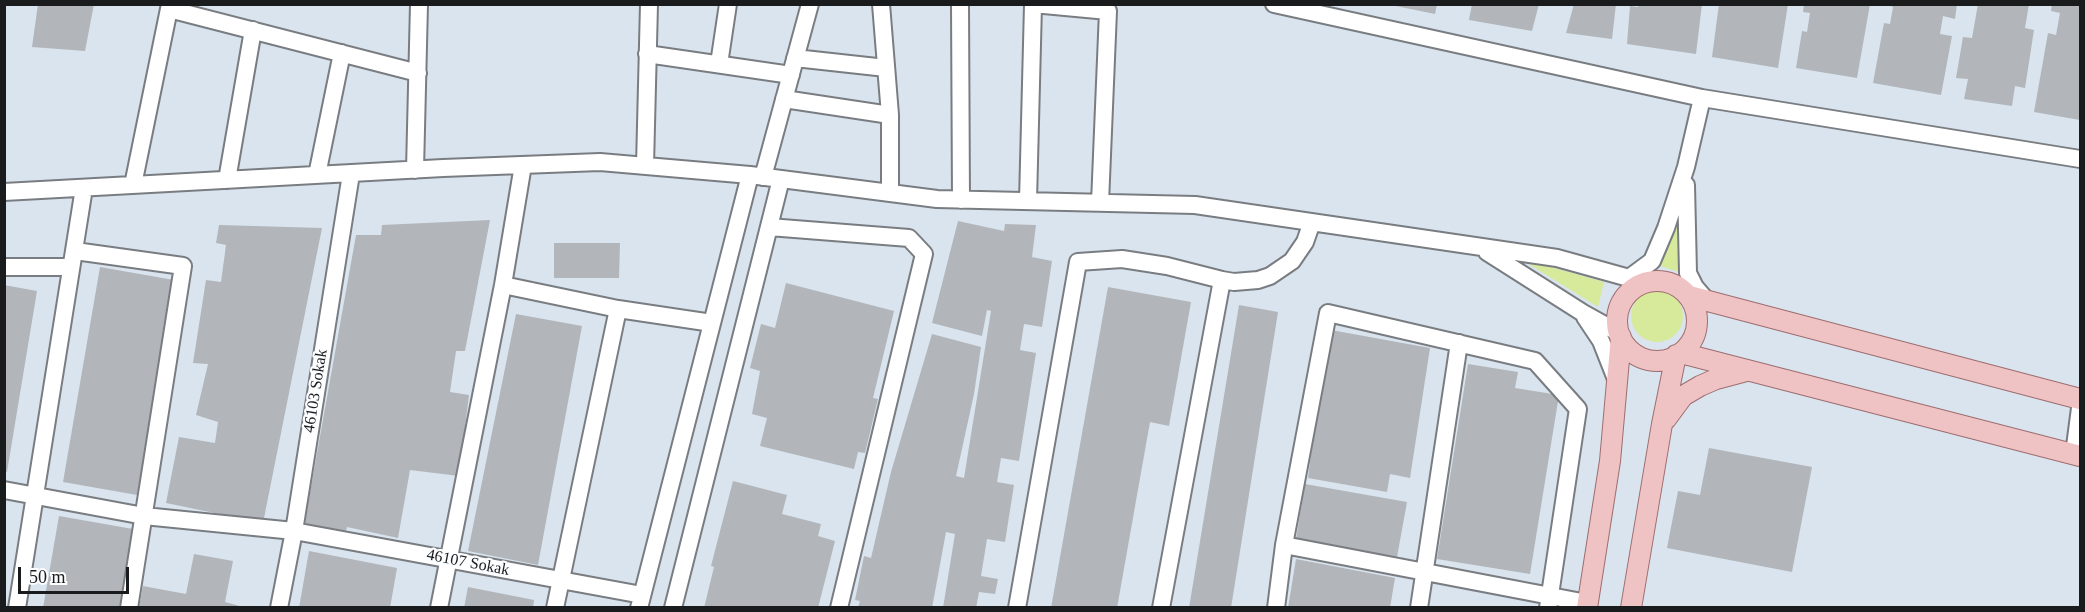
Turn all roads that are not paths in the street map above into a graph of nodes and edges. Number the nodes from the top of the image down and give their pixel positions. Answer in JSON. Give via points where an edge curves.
{"nodes":[{"id":1,"x":419,"y":4,"type":"edge"},
{"id":2,"x":649,"y":4,"type":"edge"},
{"id":3,"x":728,"y":4,"type":"edge"},
{"id":4,"x":810,"y":4,"type":"edge"},
{"id":5,"x":881,"y":4,"type":"edge"},
{"id":6,"x":960,"y":4,"type":"edge"},
{"id":7,"x":1033,"y":4,"type":"edge"},
{"id":8,"x":1274,"y":4,"type":"edge"},
{"id":9,"x":170,"y":7,"type":"edge"},
{"id":10,"x":253,"y":30,"type":"junction"},
{"id":11,"x":342,"y":53,"type":"junction"},
{"id":12,"x":647,"y":54,"type":"junction"},
{"id":13,"x":719,"y":64,"type":"junction"},
{"id":14,"x":793,"y":67,"type":"junction"},
{"id":15,"x":886,"y":68,"type":"junction"},
{"id":16,"x":418,"y":72,"type":"junction"},
{"id":17,"x":1702,"y":98,"type":"junction"},
{"id":18,"x":784,"y":99,"type":"junction"},
{"id":19,"x":890,"y":115,"type":"junction"},
{"id":20,"x":2080,"y":159,"type":"edge"},
{"id":21,"x":523,"y":165,"type":"junction"},
{"id":22,"x":645,"y":166,"type":"junction"},
{"id":23,"x":1686,"y":167,"type":"junction"},
{"id":24,"x":415,"y":170,"type":"junction"},
{"id":25,"x":351,"y":174,"type":"junction"},
{"id":26,"x":317,"y":175,"type":"junction"},
{"id":27,"x":756,"y":176,"type":"junction"},
{"id":28,"x":782,"y":179,"type":"junction"},
{"id":29,"x":227,"y":180,"type":"junction"},
{"id":30,"x":133,"y":185,"type":"junction"},
{"id":31,"x":84,"y":188,"type":"junction"},
{"id":32,"x":4,"y":192,"type":"edge"},
{"id":33,"x":890,"y":193,"type":"junction"},
{"id":34,"x":961,"y":200,"type":"junction"},
{"id":35,"x":1028,"y":201,"type":"junction"},
{"id":36,"x":1100,"y":203,"type":"junction"},
{"id":37,"x":1312,"y":222,"type":"junction"},
{"id":38,"x":769,"y":227,"type":"junction"},
{"id":39,"x":1481,"y":248,"type":"junction"},
{"id":40,"x":73,"y":259,"type":"junction"},
{"id":41,"x":1652,"y":261,"type":"joint"},
{"id":42,"x":4,"y":267,"type":"edge"},
{"id":43,"x":1688,"y":273,"type":"joint"},
{"id":44,"x":1222,"y":280,"type":"junction"},
{"id":45,"x":1639,"y":281,"type":"junction"},
{"id":46,"x":503,"y":285,"type":"junction"},
{"id":47,"x":1694,"y":297,"type":"junction"},
{"id":48,"x":618,"y":309,"type":"junction"},
{"id":49,"x":1583,"y":313,"type":"junction"},
{"id":50,"x":712,"y":323,"type":"junction"},
{"id":51,"x":1620,"y":335,"type":"junction"},
{"id":52,"x":1459,"y":343,"type":"junction"},
{"id":53,"x":1679,"y":354,"type":"junction"},
{"id":54,"x":1749,"y":370,"type":"junction"},
{"id":55,"x":1617,"y":383,"type":"junction"},
{"id":56,"x":2080,"y":399,"type":"edge"},
{"id":57,"x":2080,"y":408,"type":"edge"},
{"id":58,"x":1662,"y":424,"type":"junction"},
{"id":59,"x":2077,"y":455,"type":"edge"},
{"id":60,"x":4,"y":490,"type":"edge"},
{"id":61,"x":35,"y":495,"type":"junction"},
{"id":62,"x":144,"y":516,"type":"junction"},
{"id":63,"x":294,"y":531,"type":"junction"},
{"id":64,"x":1284,"y":545,"type":"junction"},
{"id":65,"x":448,"y":560,"type":"junction"},
{"id":66,"x":1425,"y":572,"type":"junction"},
{"id":67,"x":560,"y":580,"type":"junction"},
{"id":68,"x":641,"y":602,"type":"edge"},
{"id":69,"x":1549,"y":602,"type":"edge"},
{"id":70,"x":1587,"y":605,"type":"edge"},
{"id":71,"x":16,"y":608,"type":"edge"},
{"id":72,"x":129,"y":608,"type":"edge"},
{"id":73,"x":279,"y":608,"type":"edge"},
{"id":74,"x":439,"y":608,"type":"edge"},
{"id":75,"x":555,"y":608,"type":"edge"},
{"id":76,"x":673,"y":608,"type":"edge"},
{"id":77,"x":839,"y":608,"type":"edge"},
{"id":78,"x":1017,"y":608,"type":"edge"},
{"id":79,"x":1161,"y":608,"type":"edge"},
{"id":80,"x":1276,"y":608,"type":"edge"},
{"id":81,"x":1419,"y":608,"type":"edge"},
{"id":82,"x":1631,"y":608,"type":"edge"}],
"edges":[{"from":1,"to":16,"type":"street"},
{"from":2,"to":12,"type":"street"},
{"from":3,"to":13,"type":"street"},
{"from":4,"to":14,"type":"street"},
{"from":5,"to":15,"type":"street"},
{"from":6,"to":34,"type":"street"},
{"from":7,"to":35,"type":"street"},
{"from":7,"to":36,"type":"street","via":[[1108,11]]},
{"from":8,"to":17,"type":"street"},
{"from":9,"to":10,"type":"street"},
{"from":9,"to":30,"type":"street"},
{"from":10,"to":11,"type":"street"},
{"from":10,"to":29,"type":"street"},
{"from":11,"to":16,"type":"street"},
{"from":11,"to":26,"type":"street"},
{"from":12,"to":13,"type":"street"},
{"from":12,"to":22,"type":"street"},
{"from":13,"to":14,"type":"street"},
{"from":14,"to":15,"type":"street"},
{"from":14,"to":18,"type":"street"},
{"from":15,"to":19,"type":"street"},
{"from":16,"to":24,"type":"street"},
{"from":17,"to":20,"type":"street"},
{"from":17,"to":23,"type":"street"},
{"from":18,"to":19,"type":"street"},
{"from":18,"to":27,"type":"street"},
{"from":19,"to":33,"type":"street"},
{"from":21,"to":22,"type":"street","via":[[600,162]]},
{"from":21,"to":24,"type":"street"},
{"from":21,"to":46,"type":"street"},
{"from":22,"to":27,"type":"street"},
{"from":23,"to":41,"type":"street"},
{"from":23,"to":43,"type":"street"},
{"from":24,"to":25,"type":"street"},
{"from":25,"to":26,"type":"street"},
{"from":25,"to":63,"type":"street","name":"46103 Sokak"},
{"from":26,"to":29,"type":"street"},
{"from":27,"to":28,"type":"street"},
{"from":27,"to":50,"type":"street"},
{"from":28,"to":33,"type":"street"},
{"from":28,"to":38,"type":"street"},
{"from":29,"to":30,"type":"street"},
{"from":30,"to":31,"type":"street"},
{"from":31,"to":32,"type":"street"},
{"from":31,"to":40,"type":"street"},
{"from":33,"to":34,"type":"street"},
{"from":34,"to":35,"type":"street"},
{"from":35,"to":36,"type":"street"},
{"from":36,"to":37,"type":"street","via":[[1195,205]]},
{"from":37,"to":39,"type":"street"},
{"from":37,"to":44,"type":"street","via":[[1299,252],[1282,270],[1258,280]]},
{"from":38,"to":76,"type":"street"},
{"from":38,"to":77,"type":"street","via":[[909,238],[924,254]]},
{"from":39,"to":45,"type":"street","via":[[1557,258]]},
{"from":39,"to":49,"type":"street"},
{"from":40,"to":42,"type":"street"},
{"from":40,"to":61,"type":"street"},
{"from":40,"to":62,"type":"street","via":[[183,266]]},
{"from":41,"to":45,"type":"main road"},
{"from":43,"to":47,"type":"main road"},
{"from":44,"to":78,"type":"street","via":[[1122,259],[1077,262]]},
{"from":44,"to":79,"type":"street"},
{"from":45,"to":47,"type":"main road","via":[[1666,281]]},
{"from":45,"to":51,"type":"main road","via":[[1620,305]]},
{"from":46,"to":48,"type":"street"},
{"from":46,"to":65,"type":"street"},
{"from":47,"to":53,"type":"main road","via":[[1695,332],[1690,344]]},
{"from":47,"to":56,"type":"main road"},
{"from":48,"to":50,"type":"street"},
{"from":48,"to":67,"type":"street"},
{"from":49,"to":51,"type":"street"},
{"from":49,"to":55,"type":"street","via":[[1601,341]]},
{"from":50,"to":68,"type":"street"},
{"from":51,"to":53,"type":"main road","via":[[1633,353],[1645,359],[1657,361]]},
{"from":51,"to":55,"type":"main road"},
{"from":52,"to":64,"type":"street","via":[[1328,313]]},
{"from":52,"to":66,"type":"street"},
{"from":52,"to":69,"type":"street","via":[[1535,361],[1578,409]]},
{"from":53,"to":54,"type":"main road"},
{"from":53,"to":58,"type":"main road"},
{"from":54,"to":58,"type":"main road","via":[[1716,379],[1683,396]]},
{"from":54,"to":59,"type":"main road"},
{"from":55,"to":70,"type":"main road","via":[[1610,461]]},
{"from":57,"to":59,"type":"street"},
{"from":58,"to":82,"type":"main road"},
{"from":60,"to":61,"type":"street","name":"46107 Sokak"},
{"from":61,"to":62,"type":"street","name":"46107 Sokak"},
{"from":61,"to":71,"type":"street"},
{"from":62,"to":63,"type":"street","name":"46107 Sokak"},
{"from":62,"to":72,"type":"street"},
{"from":63,"to":65,"type":"street","name":"46107 Sokak"},
{"from":63,"to":73,"type":"street","name":"46103 Sokak"},
{"from":64,"to":66,"type":"street"},
{"from":64,"to":80,"type":"street"},
{"from":65,"to":67,"type":"street","name":"46107 Sokak"},
{"from":65,"to":74,"type":"street"},
{"from":66,"to":69,"type":"street"},
{"from":66,"to":81,"type":"street"},
{"from":67,"to":68,"type":"street","name":"46107 Sokak"},
{"from":67,"to":75,"type":"street"},
{"from":69,"to":70,"type":"street"}]}
